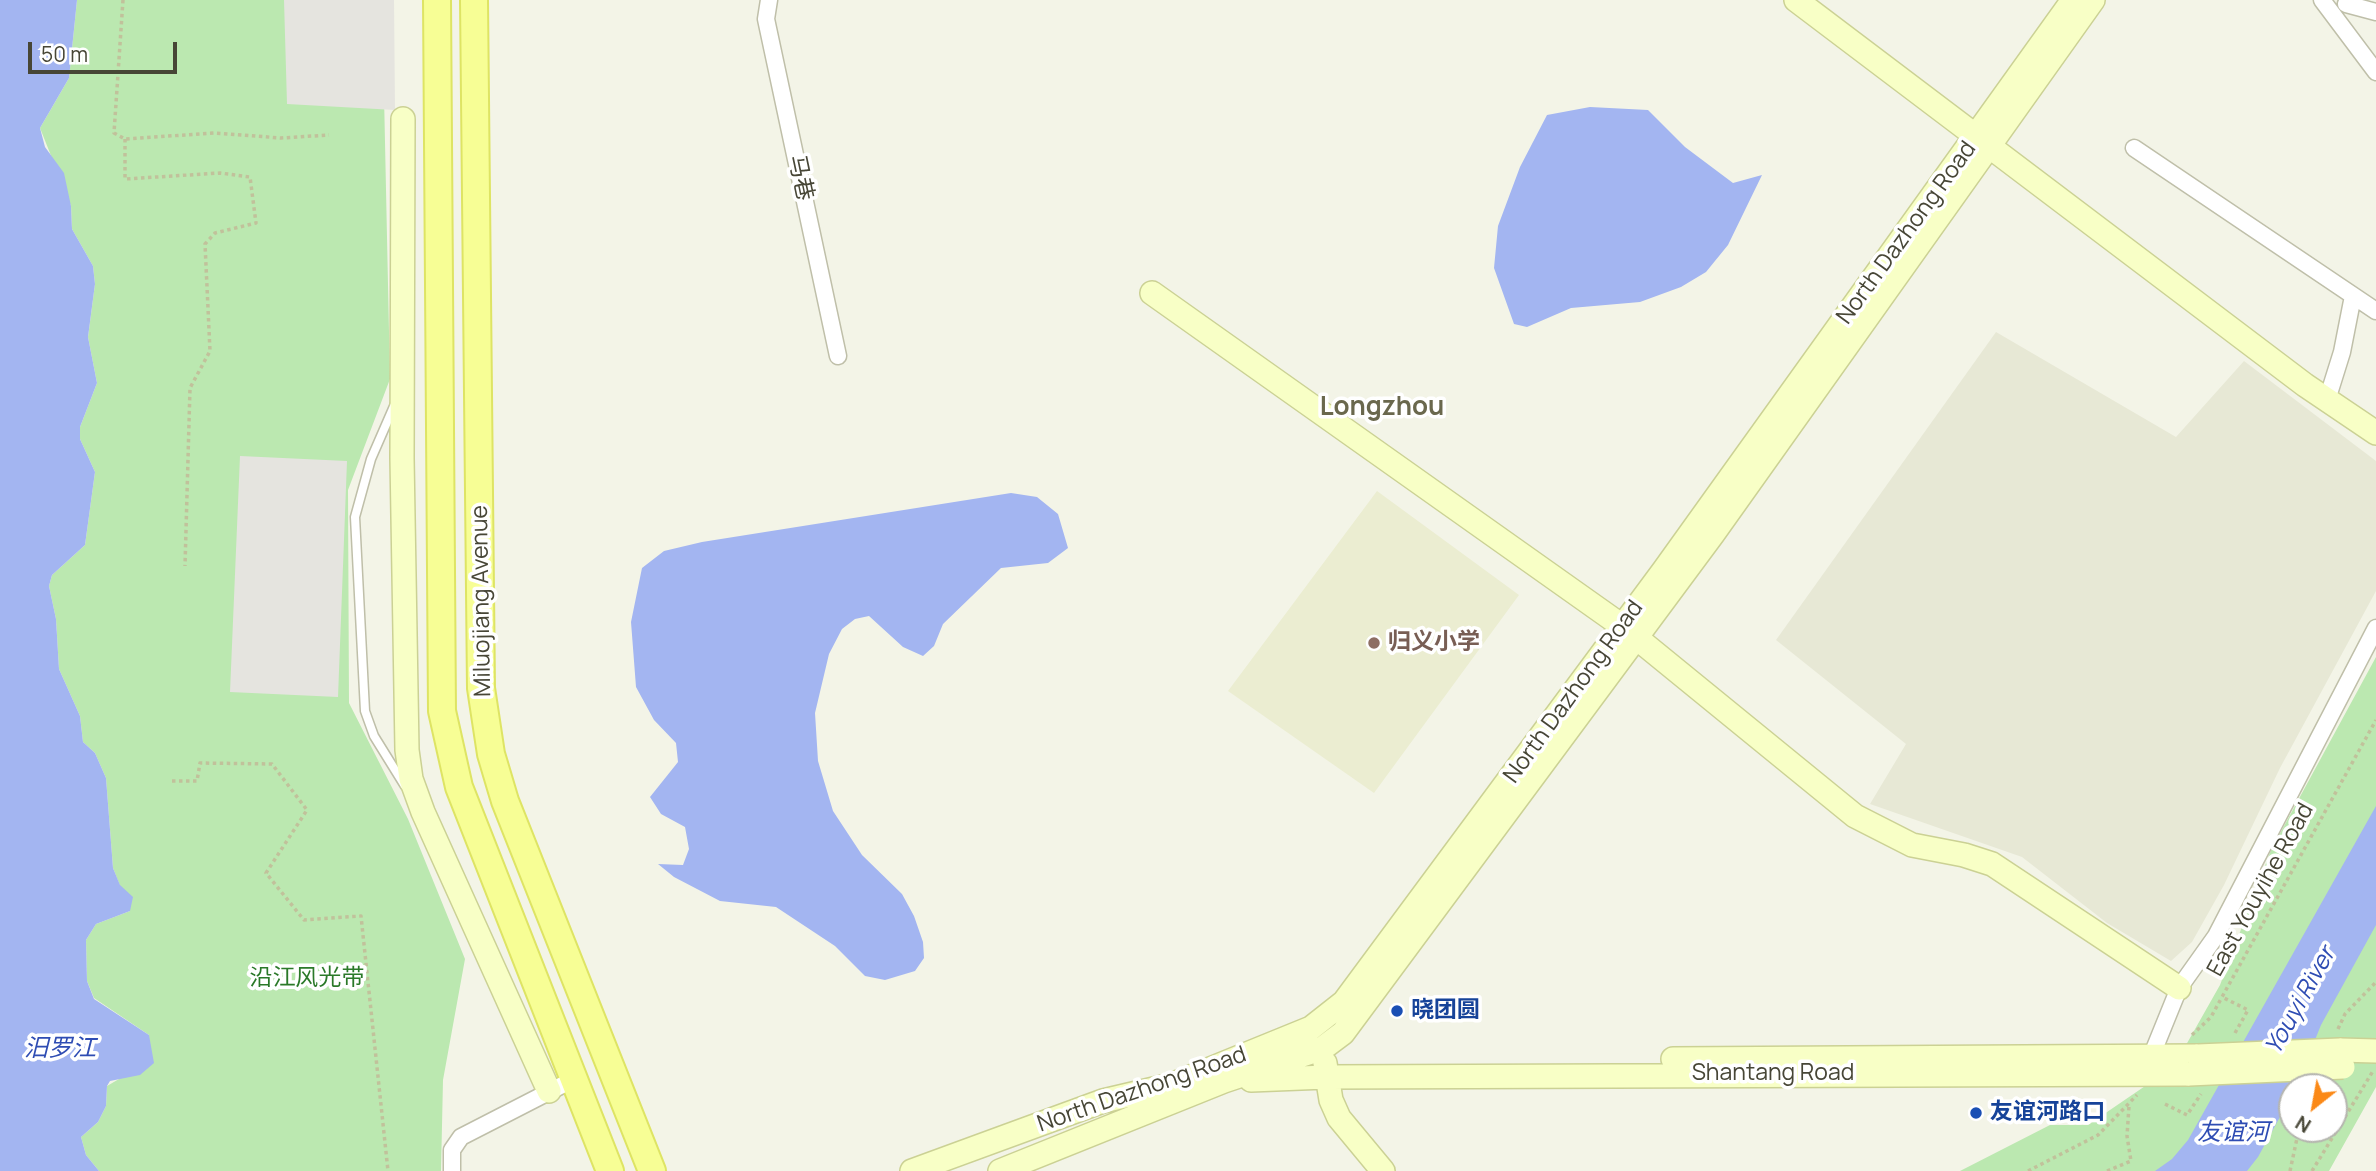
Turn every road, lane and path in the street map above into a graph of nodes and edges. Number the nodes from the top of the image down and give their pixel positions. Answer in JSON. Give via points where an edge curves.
{"nodes":[{"id":1,"x":123,"y":0,"type":"edge"},
{"id":2,"x":437,"y":0,"type":"edge"},
{"id":3,"x":474,"y":0,"type":"edge"},
{"id":4,"x":769,"y":0,"type":"edge"},
{"id":5,"x":1796,"y":0,"type":"edge"},
{"id":6,"x":2073,"y":0,"type":"edge"},
{"id":7,"x":2094,"y":0,"type":"edge"},
{"id":8,"x":2322,"y":0,"type":"edge"},
{"id":9,"x":2346,"y":2,"type":"edge"},
{"id":10,"x":2376,"y":12,"type":"edge"},
{"id":11,"x":2341,"y":24,"type":"junction"},
{"id":12,"x":2376,"y":72,"type":"edge"},
{"id":13,"x":402,"y":120,"type":"dead end"},
{"id":14,"x":329,"y":135,"type":"dead end"},
{"id":15,"x":125,"y":139,"type":"junction"},
{"id":16,"x":1984,"y":140,"type":"junction"},
{"id":17,"x":2134,"y":148,"type":"dead end"},
{"id":18,"x":1152,"y":293,"type":"dead end"},
{"id":19,"x":2353,"y":296,"type":"junction"},
{"id":20,"x":2376,"y":312,"type":"edge"},
{"id":21,"x":838,"y":356,"type":"dead end"},
{"id":22,"x":404,"y":382,"type":"junction"},
{"id":23,"x":2327,"y":400,"type":"junction"},
{"id":24,"x":2376,"y":433,"type":"edge"},
{"id":25,"x":185,"y":566,"type":"dead end"},
{"id":26,"x":2376,"y":628,"type":"edge"},
{"id":27,"x":1630,"y":632,"type":"junction"},
{"id":28,"x":2376,"y":720,"type":"edge"},
{"id":29,"x":172,"y":781,"type":"dead end"},
{"id":30,"x":423,"y":812,"type":"junction"},
{"id":31,"x":2179,"y":988,"type":"junction"},
{"id":32,"x":1344,"y":1002,"type":"junction"},
{"id":33,"x":2230,"y":1043,"type":"dead end"},
{"id":34,"x":2376,"y":1051,"type":"edge"},
{"id":35,"x":2151,"y":1057,"type":"junction"},
{"id":36,"x":2341,"y":1058,"type":"junction"},
{"id":37,"x":1325,"y":1063,"type":"junction"},
{"id":38,"x":2376,"y":1066,"type":"edge"},
{"id":39,"x":2197,"y":1072,"type":"junction"},
{"id":40,"x":1217,"y":1075,"type":"junction"},
{"id":41,"x":574,"y":1079,"type":"junction"},
{"id":42,"x":1171,"y":1085,"type":"joint"},
{"id":43,"x":549,"y":1091,"type":"junction"},
{"id":44,"x":2129,"y":1104,"type":"dead end"},
{"id":45,"x":2165,"y":1104,"type":"dead end"},
{"id":46,"x":2296,"y":1143,"type":"edge"},
{"id":47,"x":388,"y":1171,"type":"edge"},
{"id":48,"x":452,"y":1171,"type":"edge"},
{"id":49,"x":610,"y":1171,"type":"edge"},
{"id":50,"x":652,"y":1171,"type":"edge"},
{"id":51,"x":912,"y":1171,"type":"edge"},
{"id":52,"x":1000,"y":1171,"type":"edge"},
{"id":53,"x":1383,"y":1171,"type":"edge"},
{"id":54,"x":2107,"y":1171,"type":"edge"},
{"id":55,"x":2290,"y":1171,"type":"edge"},
{"id":56,"x":2312,"y":1171,"type":"edge"}],
"edges":[{"from":1,"to":15,"type":"path","via":[[114,133]]},
{"from":2,"to":41,"type":"main road","name":"Miluojiang Avenue","via":[[442,712],[459,787]]},
{"from":3,"to":50,"type":"main road","name":"Miluojiang Avenue","via":[[481,688],[491,754],[510,814]]},
{"from":4,"to":21,"type":"street","name":"马巷","via":[[766,19]]},
{"from":5,"to":16,"type":"street"},
{"from":6,"to":16,"type":"street","name":"North Dazhong Road"},
{"from":7,"to":16,"type":"street","name":"North Dazhong Road"},
{"from":8,"to":11,"type":"street"},
{"from":9,"to":10,"type":"street"},
{"from":9,"to":11,"type":"street"},
{"from":11,"to":12,"type":"street"},
{"from":13,"to":22,"type":"street"},
{"from":14,"to":15,"type":"path","via":[[281,138],[214,133]]},
{"from":15,"to":25,"type":"path","via":[[125,179],[220,173],[250,177],[256,223],[215,233],[205,244],[210,351],[190,388]]},
{"from":16,"to":23,"type":"street"},
{"from":16,"to":27,"type":"street","name":"North Dazhong Road"},
{"from":17,"to":19,"type":"street"},
{"from":18,"to":27,"type":"street"},
{"from":19,"to":20,"type":"street"},
{"from":19,"to":23,"type":"street"},
{"from":22,"to":30,"type":"street","via":[[407,750]]},
{"from":22,"to":30,"type":"lane","via":[[371,459],[355,517],[362,692],[374,736]]},
{"from":23,"to":24,"type":"street"},
{"from":26,"to":31,"type":"street","via":[[2216,936]]},
{"from":27,"to":31,"type":"street","via":[[1855,816],[1912,845],[1992,864]]},
{"from":27,"to":32,"type":"street","name":"North Dazhong Road"},
{"from":27,"to":37,"type":"street","name":"North Dazhong Road"},
{"from":28,"to":33,"type":"path","name":"East Youyihe Road","via":[[2222,997],[2248,1010]]},
{"from":29,"to":47,"type":"path","via":[[197,782],[200,764],[272,764],[307,810],[265,873],[304,920],[361,916]]},
{"from":30,"to":43,"type":"street"},
{"from":31,"to":35,"type":"street"},
{"from":32,"to":37,"type":"street","via":[[1328,1031]]},
{"from":32,"to":40,"type":"street","name":"North Dazhong Road","via":[[1311,1028]]},
{"from":34,"to":36,"type":"street","name":"Shantang Road"},
{"from":35,"to":37,"type":"street","name":"Shantang Road"},
{"from":35,"to":39,"type":"street","name":"Shantang Road"},
{"from":36,"to":38,"type":"street","name":"Shantang Road"},
{"from":36,"to":39,"type":"street","name":"Shantang Road","bridge":true},
{"from":37,"to":39,"type":"street","name":"Shantang Road"},
{"from":37,"to":40,"type":"street","name":"Shantang Road"},
{"from":37,"to":40,"type":"street","name":"North Dazhong Road"},
{"from":37,"to":53,"type":"street","via":[[1339,1118]]},
{"from":38,"to":56,"type":"path"},
{"from":39,"to":45,"type":"path","via":[[2187,1115]]},
{"from":40,"to":42,"type":"street","name":"Shantang Road"},
{"from":40,"to":52,"type":"street","name":"North Dazhong Road"},
{"from":41,"to":43,"type":"street"},
{"from":41,"to":49,"type":"main road","name":"Miluojiang Avenue"},
{"from":42,"to":51,"type":"street","name":"North Dazhong Road","via":[[1103,1101]]},
{"from":43,"to":48,"type":"street","via":[[461,1137],[452,1150]]},
{"from":44,"to":54,"type":"path","via":[[2131,1161]]},
{"from":46,"to":55,"type":"path"}]}
